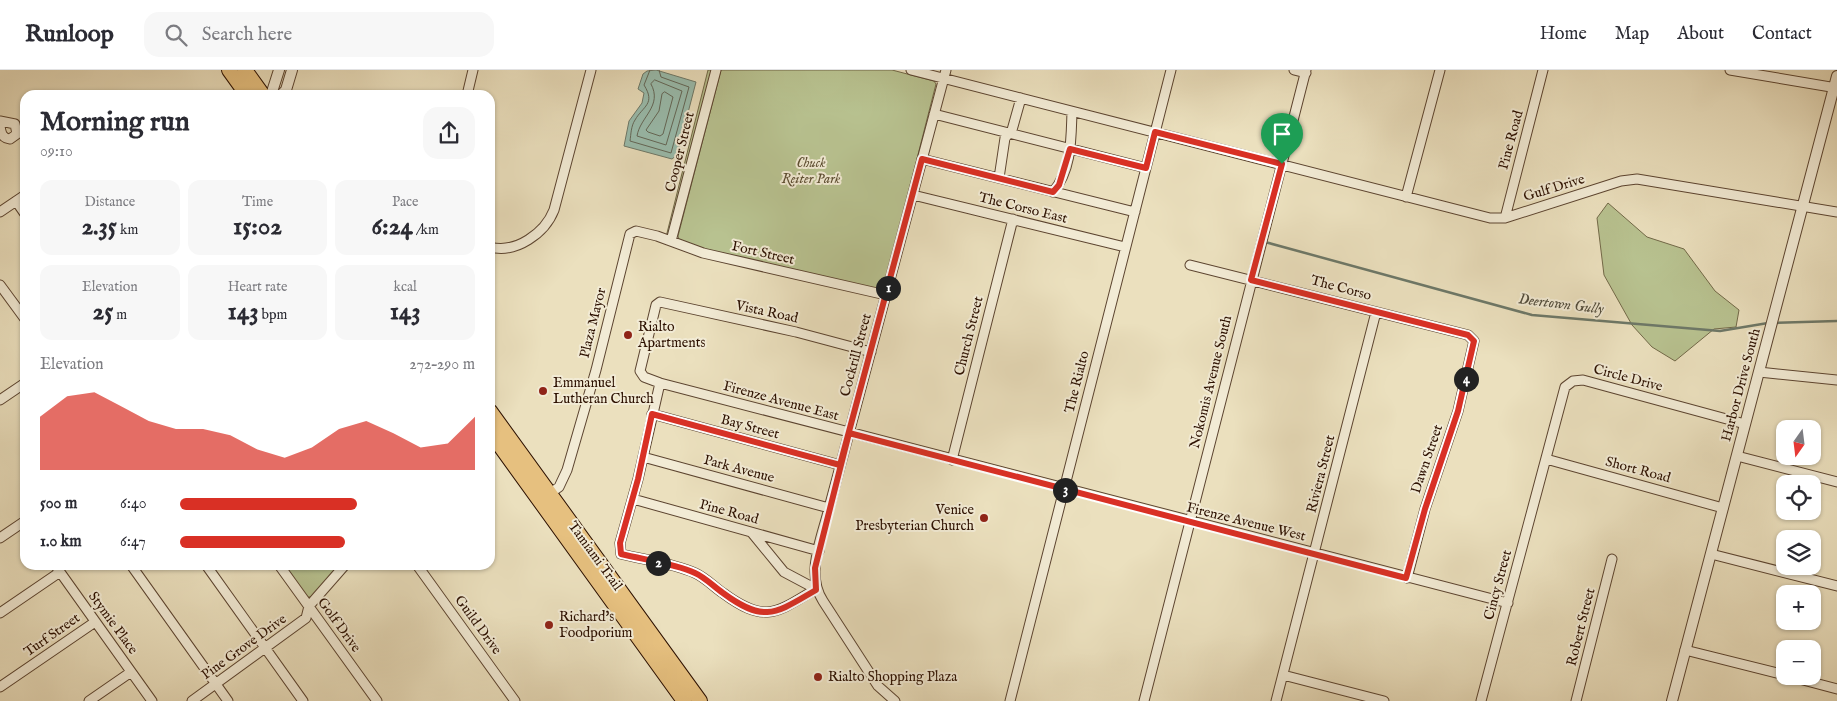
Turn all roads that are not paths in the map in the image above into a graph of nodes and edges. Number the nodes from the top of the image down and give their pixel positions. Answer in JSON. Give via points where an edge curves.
{"nodes":[{"id":1,"x":229,"y":70,"type":"edge"},
{"id":2,"x":245,"y":70,"type":"edge"},
{"id":3,"x":279,"y":70,"type":"edge"},
{"id":4,"x":292,"y":70,"type":"edge"},
{"id":5,"x":473,"y":70,"type":"edge"},
{"id":6,"x":591,"y":70,"type":"edge"},
{"id":7,"x":716,"y":70,"type":"edge"},
{"id":8,"x":910,"y":70,"type":"edge"},
{"id":9,"x":1171,"y":70,"type":"edge"},
{"id":10,"x":1294,"y":70,"type":"edge"},
{"id":11,"x":1440,"y":70,"type":"edge"},
{"id":12,"x":1543,"y":70,"type":"edge"},
{"id":13,"x":1730,"y":70,"type":"edge"},
{"id":14,"x":1306,"y":72,"type":"edge"},
{"id":15,"x":945,"y":74,"type":"edge"},
{"id":16,"x":1837,"y":76,"type":"edge"},
{"id":17,"x":1835,"y":88,"type":"edge"},
{"id":18,"x":243,"y":90,"type":"edge"},
{"id":19,"x":259,"y":90,"type":"edge"},
{"id":20,"x":273,"y":90,"type":"edge"},
{"id":21,"x":286,"y":90,"type":"edge"},
{"id":22,"x":468,"y":90,"type":"edge"},
{"id":23,"x":1020,"y":98,"type":"junction"},
{"id":24,"x":1072,"y":112,"type":"junction"},
{"id":25,"x":934,"y":114,"type":"junction"},
{"id":26,"x":0,"y":121,"type":"edge"},
{"id":27,"x":0,"y":126,"type":"edge"},
{"id":28,"x":1155,"y":132,"type":"junction"},
{"id":29,"x":1010,"y":133,"type":"junction"},
{"id":30,"x":1070,"y":149,"type":"junction"},
{"id":31,"x":922,"y":159,"type":"junction"},
{"id":32,"x":1282,"y":164,"type":"junction"},
{"id":33,"x":1146,"y":168,"type":"junction"},
{"id":34,"x":999,"y":178,"type":"junction"},
{"id":35,"x":1053,"y":192,"type":"junction"},
{"id":36,"x":913,"y":194,"type":"junction"},
{"id":37,"x":1406,"y":197,"type":"junction"},
{"id":38,"x":20,"y":198,"type":"edge"},
{"id":39,"x":16,"y":201,"type":"junction"},
{"id":40,"x":1803,"y":206,"type":"junction"},
{"id":41,"x":20,"y":207,"type":"edge"},
{"id":42,"x":0,"y":212,"type":"edge"},
{"id":43,"x":1135,"y":212,"type":"junction"},
{"id":44,"x":1837,"y":212,"type":"edge"},
{"id":45,"x":1505,"y":218,"type":"junction"},
{"id":46,"x":1013,"y":219,"type":"junction"},
{"id":47,"x":636,"y":231,"type":"joint"},
{"id":48,"x":672,"y":241,"type":"junction"},
{"id":49,"x":1126,"y":247,"type":"junction"},
{"id":50,"x":495,"y":249,"type":"edge"},
{"id":51,"x":1190,"y":265,"type":"dead end"},
{"id":52,"x":1251,"y":280,"type":"junction"},
{"id":53,"x":0,"y":285,"type":"edge"},
{"id":54,"x":886,"y":295,"type":"junction"},
{"id":55,"x":658,"y":303,"type":"joint"},
{"id":56,"x":20,"y":312,"type":"edge"},
{"id":57,"x":1376,"y":312,"type":"junction"},
{"id":58,"x":1474,"y":349,"type":"joint"},
{"id":59,"x":871,"y":352,"type":"junction"},
{"id":60,"x":1759,"y":372,"type":"junction"},
{"id":61,"x":1837,"y":380,"type":"edge"},
{"id":62,"x":660,"y":383,"type":"junction"},
{"id":63,"x":20,"y":386,"type":"edge"},
{"id":64,"x":0,"y":400,"type":"edge"},
{"id":65,"x":652,"y":414,"type":"junction"},
{"id":66,"x":495,"y":419,"type":"edge"},
{"id":67,"x":1745,"y":424,"type":"junction"},
{"id":68,"x":849,"y":433,"type":"junction"},
{"id":69,"x":495,"y":441,"type":"edge"},
{"id":70,"x":1737,"y":456,"type":"junction"},
{"id":71,"x":643,"y":457,"type":"junction"},
{"id":72,"x":1546,"y":458,"type":"junction"},
{"id":73,"x":952,"y":460,"type":"junction"},
{"id":74,"x":840,"y":465,"type":"junction"},
{"id":75,"x":1541,"y":477,"type":"joint"},
{"id":76,"x":1837,"y":482,"type":"edge"},
{"id":77,"x":1064,"y":490,"type":"junction"},
{"id":78,"x":545,"y":497,"type":"junction"},
{"id":79,"x":633,"y":499,"type":"junction"},
{"id":80,"x":829,"y":508,"type":"junction"},
{"id":81,"x":1724,"y":508,"type":"junction"},
{"id":82,"x":1190,"y":522,"type":"junction"},
{"id":83,"x":20,"y":525,"type":"edge"},
{"id":84,"x":752,"y":533,"type":"junction"},
{"id":85,"x":0,"y":538,"type":"edge"},
{"id":86,"x":819,"y":551,"type":"junction"},
{"id":87,"x":1314,"y":553,"type":"junction"},
{"id":88,"x":1711,"y":554,"type":"junction"},
{"id":89,"x":1612,"y":559,"type":"dead end"},
{"id":90,"x":56,"y":570,"type":"edge"},
{"id":91,"x":58,"y":570,"type":"edge"},
{"id":92,"x":135,"y":570,"type":"edge"},
{"id":93,"x":210,"y":570,"type":"edge"},
{"id":94,"x":283,"y":570,"type":"edge"},
{"id":95,"x":341,"y":570,"type":"edge"},
{"id":96,"x":422,"y":570,"type":"edge"},
{"id":97,"x":1406,"y":578,"type":"junction"},
{"id":98,"x":1837,"y":586,"type":"edge"},
{"id":99,"x":816,"y":590,"type":"junction"},
{"id":100,"x":1508,"y":603,"type":"junction"},
{"id":101,"x":309,"y":606,"type":"junction"},
{"id":102,"x":0,"y":613,"type":"edge"},
{"id":103,"x":95,"y":622,"type":"junction"},
{"id":104,"x":265,"y":648,"type":"junction"},
{"id":105,"x":1686,"y":650,"type":"junction"},
{"id":106,"x":132,"y":672,"type":"junction"},
{"id":107,"x":1776,"y":673,"type":"edge"},
{"id":108,"x":1283,"y":675,"type":"junction"},
{"id":109,"x":216,"y":684,"type":"junction"},
{"id":110,"x":1821,"y":685,"type":"edge"},
{"id":111,"x":0,"y":687,"type":"edge"},
{"id":112,"x":1837,"y":689,"type":"edge"},
{"id":113,"x":89,"y":701,"type":"edge"},
{"id":114,"x":152,"y":701,"type":"edge"},
{"id":115,"x":192,"y":701,"type":"edge"},
{"id":116,"x":228,"y":701,"type":"edge"},
{"id":117,"x":303,"y":701,"type":"edge"},
{"id":118,"x":377,"y":701,"type":"edge"},
{"id":119,"x":515,"y":701,"type":"edge"},
{"id":120,"x":684,"y":701,"type":"edge"},
{"id":121,"x":700,"y":701,"type":"edge"},
{"id":122,"x":895,"y":701,"type":"edge"},
{"id":123,"x":1010,"y":701,"type":"edge"},
{"id":124,"x":1144,"y":701,"type":"edge"},
{"id":125,"x":1276,"y":701,"type":"edge"},
{"id":126,"x":1384,"y":701,"type":"edge"},
{"id":127,"x":1481,"y":701,"type":"edge"},
{"id":128,"x":1576,"y":701,"type":"edge"},
{"id":129,"x":1672,"y":701,"type":"edge"}],
"edges":[{"from":1,"to":18,"type":"main road"},
{"from":2,"to":19,"type":"main road"},
{"from":3,"to":20,"type":"street"},
{"from":4,"to":21,"type":"street"},
{"from":5,"to":22,"type":"street"},
{"from":6,"to":50,"type":"street","via":[[554,210],[547,225],[514,248]]},
{"from":7,"to":48,"type":"street","name":"Cooper Street"},
{"from":8,"to":15,"type":"street","name":"Gulf Drive"},
{"from":9,"to":28,"type":"street","name":"The Rialto"},
{"from":10,"to":14,"type":"street"},
{"from":11,"to":37,"type":"street"},
{"from":12,"to":45,"type":"street","name":"Pine Road"},
{"from":13,"to":17,"type":"street"},
{"from":14,"to":32,"type":"street","name":"Nokomis Avenue South"},
{"from":15,"to":23,"type":"street","name":"Gulf Drive"},
{"from":15,"to":25,"type":"street","name":"Cockrill Street"},
{"from":16,"to":17,"type":"street","name":"Harbor Drive South"},
{"from":17,"to":40,"type":"street","name":"Harbor Drive South"},
{"from":23,"to":24,"type":"street","name":"Gulf Drive"},
{"from":23,"to":29,"type":"street"},
{"from":24,"to":28,"type":"street","name":"Gulf Drive"},
{"from":24,"to":30,"type":"street"},
{"from":25,"to":29,"type":"street"},
{"from":25,"to":31,"type":"street","name":"Cockrill Street"},
{"from":26,"to":27,"type":"street","via":[[15,124],[17,134],[10,139],[4,138]]},
{"from":28,"to":32,"type":"street","name":"Gulf Drive"},
{"from":28,"to":33,"type":"street","name":"The Rialto"},
{"from":29,"to":30,"type":"street"},
{"from":29,"to":34,"type":"street","via":[[1005,138]]},
{"from":30,"to":33,"type":"street"},
{"from":30,"to":35,"type":"street","via":[[1059,185]]},
{"from":31,"to":34,"type":"street"},
{"from":31,"to":36,"type":"street","name":"Cockrill Street"},
{"from":32,"to":37,"type":"street","name":"Gulf Drive"},
{"from":32,"to":52,"type":"street","name":"Nokomis Avenue South"},
{"from":33,"to":43,"type":"street","name":"The Rialto"},
{"from":34,"to":35,"type":"street"},
{"from":35,"to":43,"type":"street"},
{"from":36,"to":46,"type":"street","name":"The Corso East"},
{"from":36,"to":54,"type":"street","name":"Cockrill Street"},
{"from":37,"to":45,"type":"street","name":"Gulf Drive","via":[[1490,218]]},
{"from":38,"to":39,"type":"street"},
{"from":39,"to":41,"type":"street"},
{"from":39,"to":42,"type":"street"},
{"from":40,"to":44,"type":"street","name":"Gulf Drive"},
{"from":40,"to":45,"type":"street","name":"Gulf Drive","via":[[1629,179]]},
{"from":40,"to":60,"type":"street","name":"Harbor Drive South"},
{"from":43,"to":49,"type":"street","name":"The Rialto"},
{"from":46,"to":49,"type":"street","name":"The Corso East"},
{"from":46,"to":73,"type":"street","name":"Church Street"},
{"from":47,"to":48,"type":"street","name":"Fort Street"},
{"from":47,"to":78,"type":"street","name":"Plaza Mayor","via":[[630,234],[567,470],[559,487]]},
{"from":48,"to":54,"type":"street","name":"Fort Street","via":[[702,253]]},
{"from":49,"to":77,"type":"street","name":"The Rialto"},
{"from":51,"to":52,"type":"street","name":"The Corso"},
{"from":52,"to":57,"type":"street","name":"The Corso"},
{"from":52,"to":82,"type":"street","name":"Nokomis Avenue South"},
{"from":53,"to":56,"type":"street"},
{"from":54,"to":59,"type":"street","name":"Cockrill Street"},
{"from":55,"to":59,"type":"street","name":"Vista Road","via":[[796,332]]},
{"from":55,"to":62,"type":"street","name":"Firenze Avenue East","via":[[640,371],[644,377]]},
{"from":57,"to":58,"type":"street","name":"The Corso","via":[[1468,335],[1474,341]]},
{"from":57,"to":87,"type":"street","name":"Riviera Street"},
{"from":58,"to":97,"type":"street","name":"Dawn Street"},
{"from":59,"to":68,"type":"street","name":"Cockrill Street"},
{"from":60,"to":61,"type":"street"},
{"from":60,"to":67,"type":"street","name":"Harbor Drive South"},
{"from":62,"to":65,"type":"street"},
{"from":62,"to":68,"type":"street","name":"Firenze Avenue East"},
{"from":63,"to":64,"type":"street"},
{"from":65,"to":71,"type":"street"},
{"from":65,"to":74,"type":"street","name":"Bay Street"},
{"from":66,"to":78,"type":"main road","name":"Tamiami Trail"},
{"from":67,"to":70,"type":"street","name":"Harbor Drive South"},
{"from":67,"to":72,"type":"street","name":"Circle Drive","via":[[1578,380],[1569,383],[1563,391]]},
{"from":68,"to":73,"type":"street","name":"Firenze Avenue East"},
{"from":68,"to":74,"type":"street","name":"Cockrill Street"},
{"from":69,"to":78,"type":"main road","name":"Tamiami Trail"},
{"from":70,"to":76,"type":"street"},
{"from":70,"to":81,"type":"street","name":"Harbor Drive South"},
{"from":71,"to":79,"type":"street"},
{"from":71,"to":80,"type":"street","name":"Park Avenue"},
{"from":72,"to":75,"type":"street","name":"Circle Drive"},
{"from":72,"to":81,"type":"street","name":"Short Road"},
{"from":73,"to":77,"type":"street","name":"Firenze Avenue East"},
{"from":74,"to":80,"type":"street","name":"Cockrill Street"},
{"from":75,"to":100,"type":"street","name":"Cincy Street"},
{"from":77,"to":82,"type":"street","name":"Firenze Avenue West"},
{"from":77,"to":123,"type":"street","name":"The Rialto"},
{"from":78,"to":120,"type":"main road","name":"Tamiami Trail"},
{"from":78,"to":121,"type":"main road","name":"Tamiami Trail"},
{"from":79,"to":84,"type":"street","name":"Pine Road"},
{"from":79,"to":99,"type":"street","via":[[620,543],[621,554],[695,573],[734,601],[763,613],[779,611]]},
{"from":80,"to":86,"type":"street","name":"Cockrill Street"},
{"from":81,"to":88,"type":"street","name":"Harbor Drive South"},
{"from":82,"to":87,"type":"street","name":"Firenze Avenue West"},
{"from":82,"to":124,"type":"street","name":"Nokomis Avenue South"},
{"from":83,"to":85,"type":"street"},
{"from":84,"to":86,"type":"street","name":"Pine Road"},
{"from":84,"to":99,"type":"street","via":[[784,572]]},
{"from":86,"to":99,"type":"street","name":"Cockrill Street","via":[[814,575]]},
{"from":87,"to":97,"type":"street","name":"Firenze Avenue West"},
{"from":87,"to":108,"type":"street","name":"Riviera Street"},
{"from":88,"to":98,"type":"street"},
{"from":88,"to":105,"type":"street","name":"Harbor Drive South"},
{"from":89,"to":128,"type":"street","name":"Robert Street"},
{"from":90,"to":102,"type":"street"},
{"from":91,"to":103,"type":"street","name":"Stymie Place"},
{"from":92,"to":109,"type":"street"},
{"from":93,"to":104,"type":"street"},
{"from":94,"to":101,"type":"street","name":"Golf Drive"},
{"from":95,"to":101,"type":"street","name":"Pine Grove Drive"},
{"from":96,"to":119,"type":"street","name":"Guild Drive"},
{"from":97,"to":100,"type":"street","name":"Firenze Avenue West"},
{"from":99,"to":122,"type":"street","via":[[878,686]]},
{"from":100,"to":127,"type":"street","name":"Cincy Street"},
{"from":101,"to":104,"type":"street","name":"Pine Grove Drive","via":[[306,618]]},
{"from":101,"to":118,"type":"street","name":"Golf Drive"},
{"from":103,"to":106,"type":"street","name":"Stymie Place"},
{"from":103,"to":111,"type":"street","name":"Turf Street"},
{"from":104,"to":109,"type":"street","name":"Pine Grove Drive"},
{"from":104,"to":117,"type":"street"},
{"from":105,"to":107,"type":"street"},
{"from":105,"to":129,"type":"street","name":"Harbor Drive South"},
{"from":106,"to":113,"type":"street"},
{"from":106,"to":114,"type":"street","name":"Stymie Place"},
{"from":108,"to":125,"type":"street","name":"Riviera Street"},
{"from":108,"to":126,"type":"street"},
{"from":109,"to":115,"type":"street","name":"Pine Grove Drive"},
{"from":109,"to":116,"type":"street"},
{"from":110,"to":112,"type":"street"}]}
